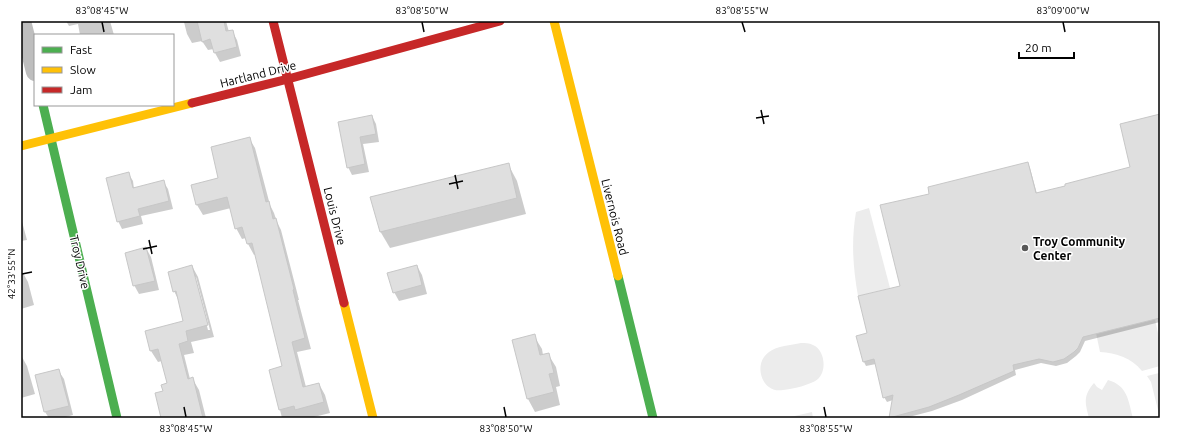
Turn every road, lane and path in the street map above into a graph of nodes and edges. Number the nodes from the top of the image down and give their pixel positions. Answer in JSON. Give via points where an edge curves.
{"nodes":[{"id":1,"x":22,"y":21,"type":"edge"},
{"id":2,"x":274,"y":21,"type":"edge"},
{"id":3,"x":500,"y":21,"type":"edge"},
{"id":4,"x":554,"y":21,"type":"edge"},
{"id":5,"x":34,"y":68,"type":"edge"},
{"id":6,"x":288,"y":79,"type":"junction"},
{"id":7,"x":43,"y":106,"type":"edge"},
{"id":8,"x":51,"y":138,"type":"junction"},
{"id":9,"x":21,"y":146,"type":"edge"},
{"id":10,"x":117,"y":418,"type":"edge"},
{"id":11,"x":372,"y":418,"type":"edge"},
{"id":12,"x":653,"y":418,"type":"edge"}],
"edges":[{"from":1,"to":5,"type":"street"},
{"from":2,"to":6,"type":"street","name":"Louis Drive"},
{"from":3,"to":6,"type":"street","name":"Hartland Drive"},
{"from":4,"to":12,"type":"street","name":"Livernois Road"},
{"from":6,"to":8,"type":"street","name":"Hartland Drive"},
{"from":6,"to":11,"type":"street","name":"Louis Drive"},
{"from":7,"to":8,"type":"street","name":"Troy Drive"},
{"from":8,"to":9,"type":"street","name":"Hartland Drive"},
{"from":8,"to":10,"type":"street","name":"Troy Drive"}]}
